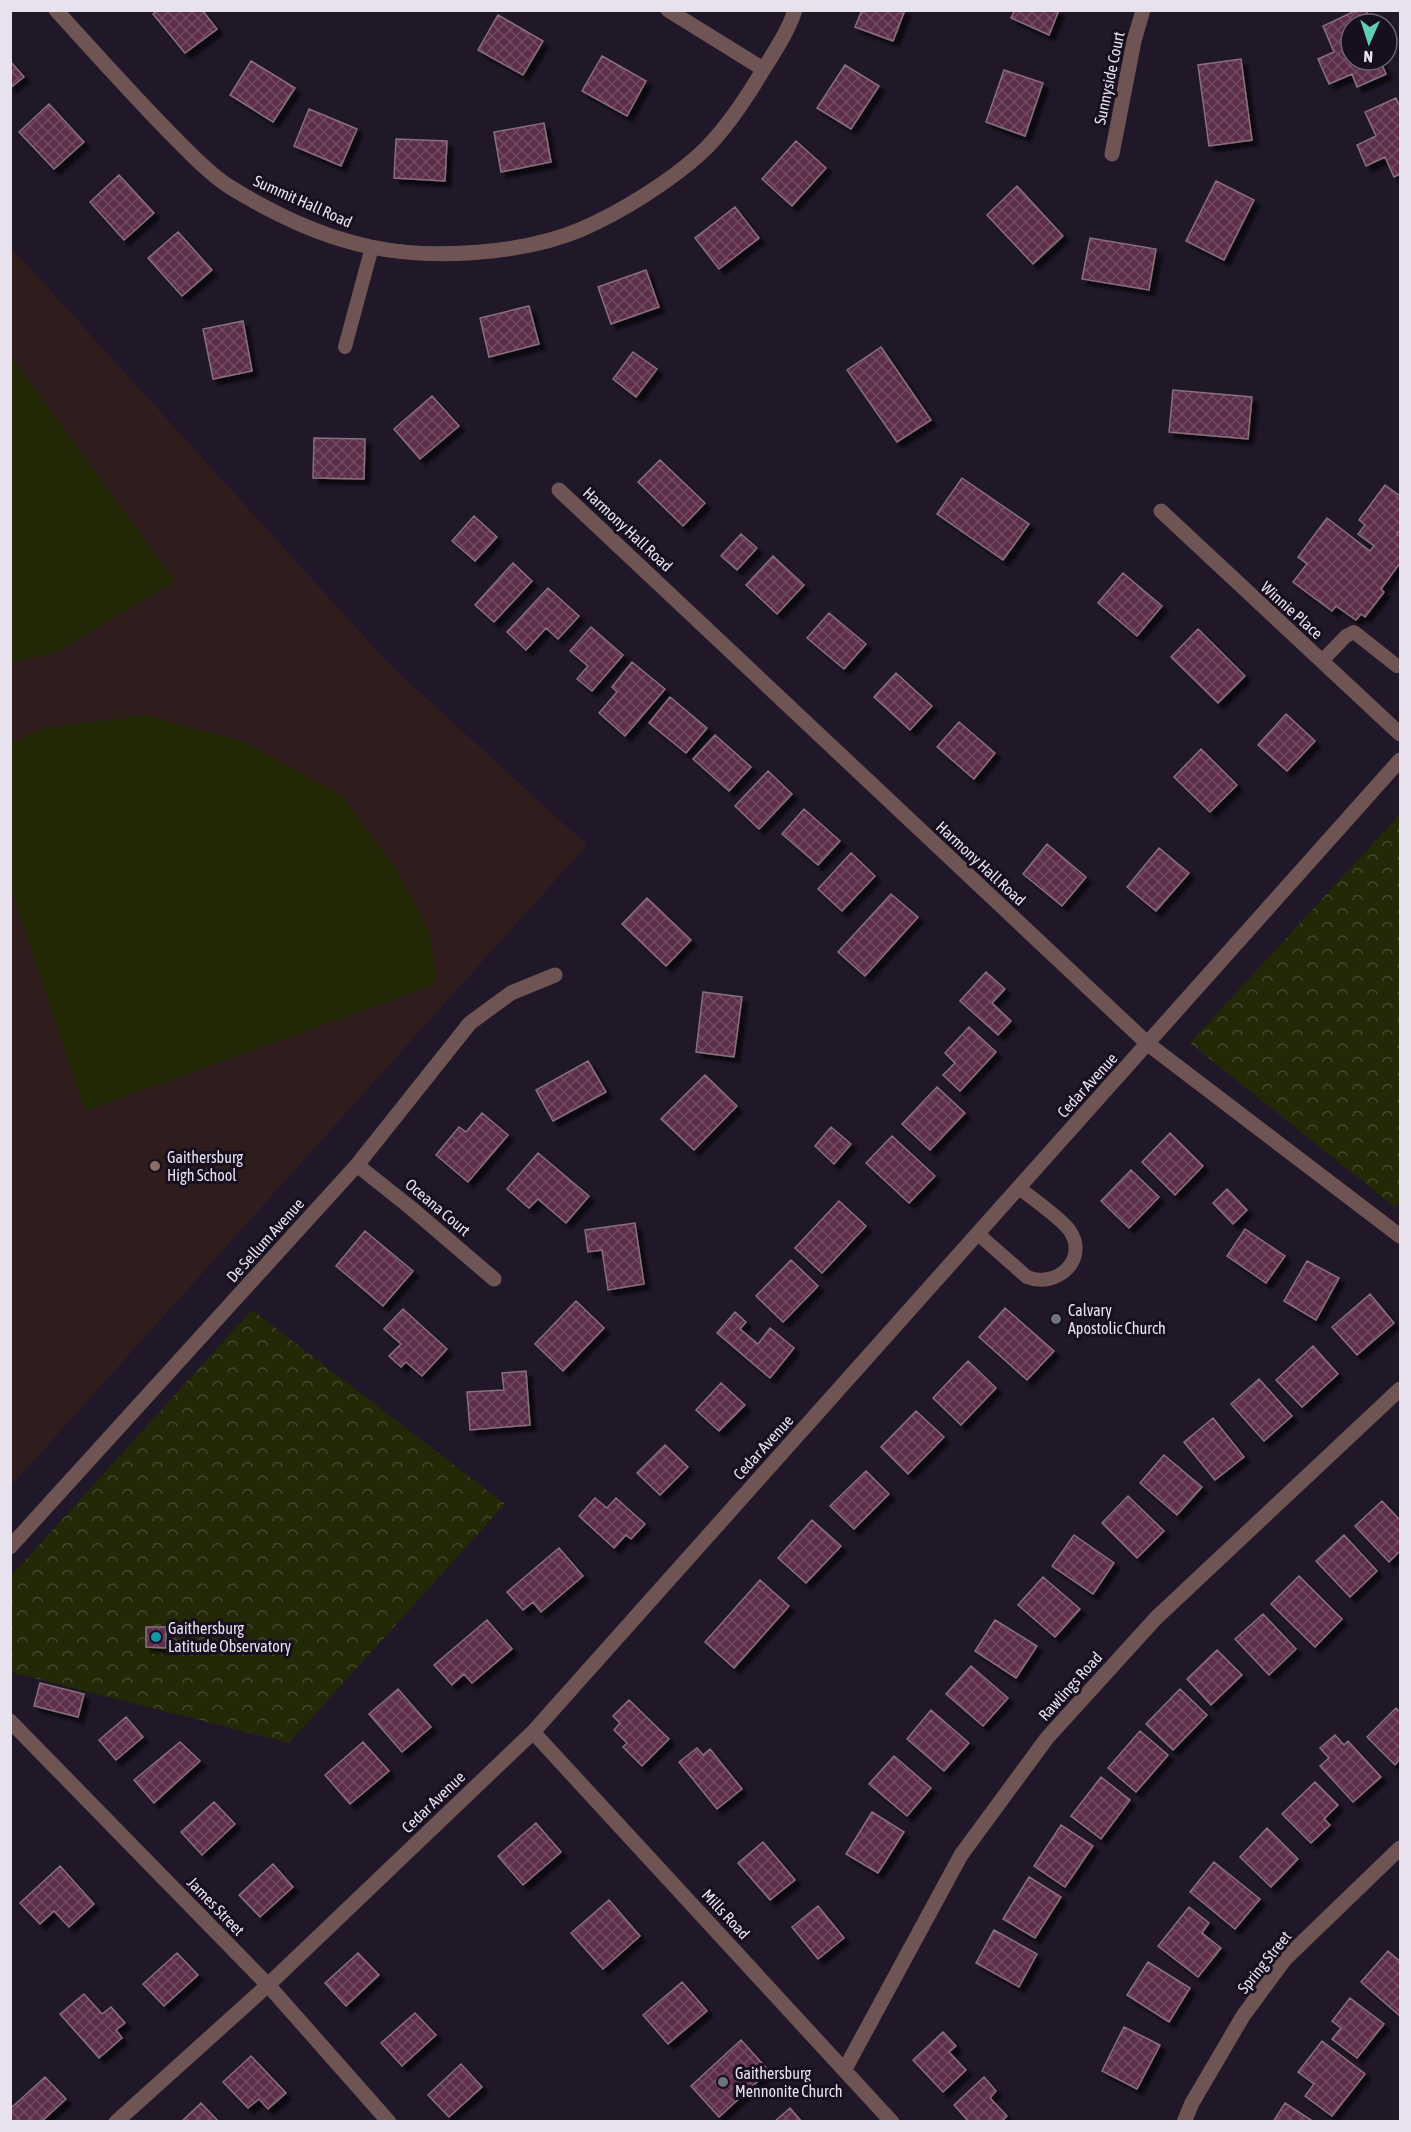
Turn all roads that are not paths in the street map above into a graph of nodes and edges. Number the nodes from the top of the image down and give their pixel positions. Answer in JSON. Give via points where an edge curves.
{"nodes":[{"id":1,"x":56,"y":10,"type":"edge"},
{"id":2,"x":668,"y":10,"type":"edge"},
{"id":3,"x":795,"y":10,"type":"edge"},
{"id":4,"x":1143,"y":10,"type":"edge"},
{"id":5,"x":763,"y":69,"type":"junction"},
{"id":6,"x":1112,"y":154,"type":"dead end"},
{"id":7,"x":372,"y":247,"type":"junction"},
{"id":8,"x":345,"y":347,"type":"dead end"},
{"id":9,"x":559,"y":490,"type":"dead end"},
{"id":10,"x":1161,"y":511,"type":"dead end"},
{"id":11,"x":1322,"y":661,"type":"junction"},
{"id":12,"x":1397,"y":666,"type":"dead end"},
{"id":13,"x":1401,"y":734,"type":"edge"},
{"id":14,"x":1401,"y":760,"type":"edge"},
{"id":15,"x":555,"y":975,"type":"dead end"},
{"id":16,"x":1148,"y":1044,"type":"junction"},
{"id":17,"x":357,"y":1165,"type":"junction"},
{"id":18,"x":1019,"y":1188,"type":"junction"},
{"id":19,"x":978,"y":1234,"type":"junction"},
{"id":20,"x":1401,"y":1236,"type":"edge"},
{"id":21,"x":494,"y":1278,"type":"dead end"},
{"id":22,"x":1401,"y":1389,"type":"edge"},
{"id":23,"x":10,"y":1547,"type":"edge"},
{"id":24,"x":10,"y":1722,"type":"edge"},
{"id":25,"x":533,"y":1731,"type":"junction"},
{"id":26,"x":1401,"y":1848,"type":"edge"},
{"id":27,"x":268,"y":1985,"type":"junction"},
{"id":28,"x":844,"y":2069,"type":"junction"},
{"id":29,"x":116,"y":2121,"type":"edge"},
{"id":30,"x":389,"y":2121,"type":"edge"},
{"id":31,"x":892,"y":2121,"type":"edge"},
{"id":32,"x":1184,"y":2121,"type":"edge"}],
"edges":[{"from":1,"to":7,"type":"street","name":"Summit Hall Road","via":[[139,101],[228,186],[330,236]]},
{"from":2,"to":5,"type":"street"},
{"from":3,"to":5,"type":"street","name":"Summit Hall Road"},
{"from":4,"to":6,"type":"street","name":"Sunnyside Court"},
{"from":5,"to":7,"type":"street","name":"Summit Hall Road","via":[[736,112],[701,153],[625,207],[581,229],[529,245],[473,252],[423,253]]},
{"from":7,"to":8,"type":"lane"},
{"from":9,"to":16,"type":"street","name":"Harmony Hall Road"},
{"from":10,"to":11,"type":"street","name":"Winnie Place"},
{"from":11,"to":12,"type":"lane","via":[[1354,632]]},
{"from":11,"to":13,"type":"street","name":"Winnie Place"},
{"from":14,"to":16,"type":"street","name":"Cedar Avenue"},
{"from":15,"to":17,"type":"street","name":"De Sellum Avenue","via":[[511,993],[470,1023]]},
{"from":16,"to":18,"type":"street","name":"Cedar Avenue"},
{"from":16,"to":20,"type":"street","name":"Harmony Hall Road"},
{"from":17,"to":21,"type":"street","name":"Oceana Court"},
{"from":17,"to":23,"type":"street","name":"De Sellum Avenue"},
{"from":18,"to":19,"type":"street","name":"Cedar Avenue"},
{"from":18,"to":19,"type":"lane","via":[[1070,1230],[1074,1250],[1066,1271],[1050,1280],[1034,1280]]},
{"from":19,"to":25,"type":"street","name":"Cedar Avenue"},
{"from":22,"to":28,"type":"street","name":"Rawlings Road","via":[[1156,1618],[1047,1738],[961,1856]]},
{"from":24,"to":27,"type":"street","name":"James Street"},
{"from":25,"to":27,"type":"street","name":"Cedar Avenue"},
{"from":25,"to":28,"type":"street","name":"Mills Road"},
{"from":26,"to":32,"type":"street","name":"Spring Street","via":[[1285,1959],[1243,2016]]},
{"from":27,"to":29,"type":"street","name":"Cedar Avenue"},
{"from":27,"to":30,"type":"street","name":"James Street"},
{"from":28,"to":31,"type":"street","name":"Mills Road"}]}
